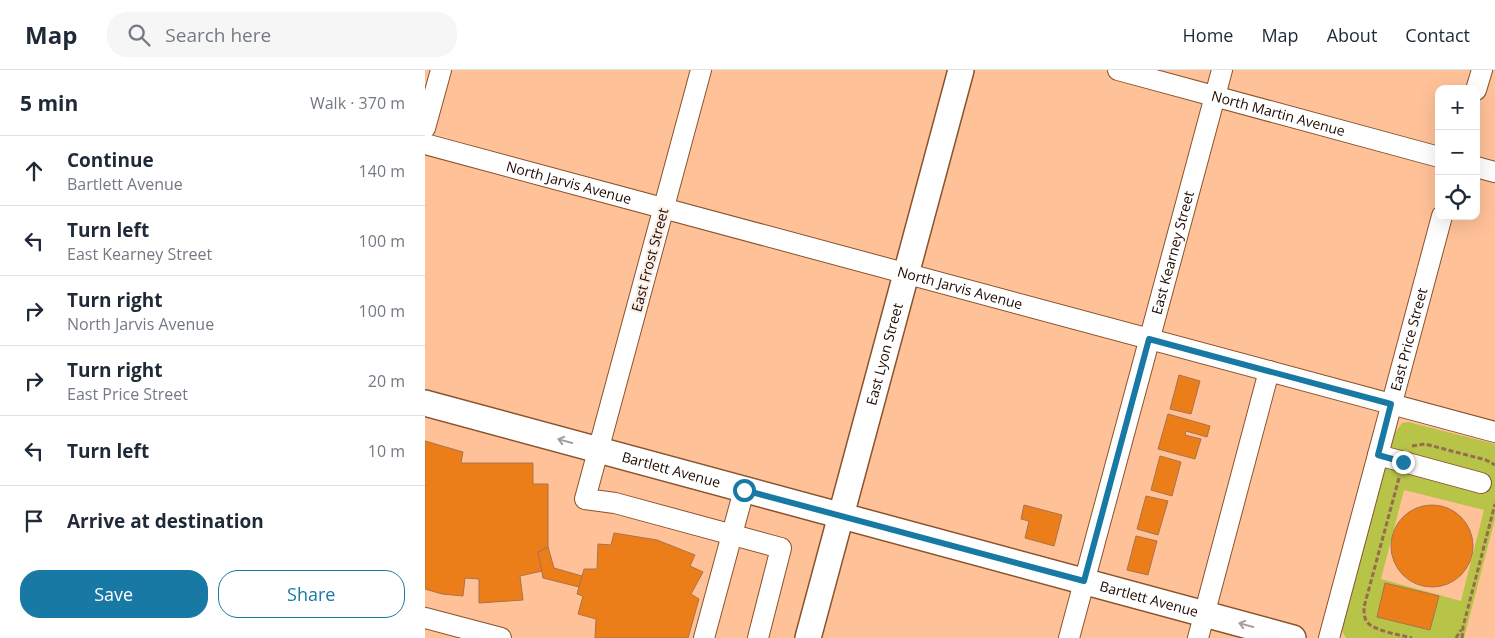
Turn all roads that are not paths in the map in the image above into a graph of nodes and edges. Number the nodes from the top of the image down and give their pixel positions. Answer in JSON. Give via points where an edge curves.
{"nodes":[{"id":1,"x":441,"y":70,"type":"edge"},
{"id":2,"x":701,"y":70,"type":"edge"},
{"id":3,"x":961,"y":70,"type":"edge"},
{"id":4,"x":1118,"y":70,"type":"edge"},
{"id":5,"x":1222,"y":70,"type":"edge"},
{"id":6,"x":1482,"y":70,"type":"edge"},
{"id":7,"x":1478,"y":85,"type":"edge"},
{"id":8,"x":1215,"y":96,"type":"junction"},
{"id":9,"x":425,"y":128,"type":"edge"},
{"id":10,"x":425,"y":144,"type":"edge"},
{"id":11,"x":1435,"y":156,"type":"edge"},
{"id":12,"x":1480,"y":168,"type":"edge"},
{"id":13,"x":1495,"y":172,"type":"edge"},
{"id":14,"x":664,"y":208,"type":"junction"},
{"id":15,"x":1441,"y":220,"type":"edge"},
{"id":16,"x":907,"y":274,"type":"junction"},
{"id":17,"x":1149,"y":339,"type":"junction"},
{"id":18,"x":1269,"y":371,"type":"junction"},
{"id":19,"x":425,"y":403,"type":"edge"},
{"id":20,"x":1391,"y":404,"type":"junction"},
{"id":21,"x":1495,"y":432,"type":"edge"},
{"id":22,"x":598,"y":449,"type":"junction"},
{"id":23,"x":1378,"y":455,"type":"junction"},
{"id":24,"x":1481,"y":483,"type":"dead end"},
{"id":25,"x":744,"y":490,"type":"junction"},
{"id":26,"x":841,"y":516,"type":"junction"},
{"id":27,"x":732,"y":535,"type":"junction"},
{"id":28,"x":1084,"y":581,"type":"junction"},
{"id":29,"x":1205,"y":614,"type":"junction"},
{"id":30,"x":425,"y":618,"type":"edge"},
{"id":31,"x":501,"y":638,"type":"edge"},
{"id":32,"x":704,"y":638,"type":"edge"},
{"id":33,"x":758,"y":638,"type":"edge"},
{"id":34,"x":808,"y":638,"type":"edge"},
{"id":35,"x":1069,"y":638,"type":"edge"},
{"id":36,"x":1198,"y":638,"type":"edge"},
{"id":37,"x":1293,"y":638,"type":"edge"},
{"id":38,"x":1329,"y":638,"type":"edge"}],
"edges":[{"from":1,"to":9,"type":"street"},
{"from":2,"to":14,"type":"street","name":"East Frost Street"},
{"from":3,"to":16,"type":"main road","name":"East Lyon Street"},
{"from":4,"to":8,"type":"street","name":"North Martin Avenue"},
{"from":5,"to":8,"type":"street","name":"East Kearney Street"},
{"from":6,"to":7,"type":"street"},
{"from":8,"to":11,"type":"street","name":"North Martin Avenue"},
{"from":8,"to":17,"type":"street","name":"East Kearney Street"},
{"from":10,"to":14,"type":"street","name":"North Jarvis Avenue"},
{"from":12,"to":13,"type":"street"},
{"from":14,"to":16,"type":"street","name":"North Jarvis Avenue"},
{"from":14,"to":22,"type":"street","name":"East Frost Street"},
{"from":15,"to":20,"type":"street","name":"East Price Street"},
{"from":16,"to":17,"type":"street","name":"North Jarvis Avenue"},
{"from":16,"to":26,"type":"main road","name":"East Lyon Street"},
{"from":17,"to":18,"type":"street","name":"North Jarvis Avenue"},
{"from":17,"to":28,"type":"street","name":"East Kearney Street"},
{"from":18,"to":20,"type":"street","name":"North Jarvis Avenue"},
{"from":18,"to":29,"type":"street"},
{"from":22,"to":19,"type":"main road","name":"Bartlett Avenue","one_way":true},
{"from":20,"to":21,"type":"street","name":"North Jarvis Avenue"},
{"from":20,"to":23,"type":"street","name":"East Price Street"},
{"from":22,"to":25,"type":"main road","name":"Bartlett Avenue"},
{"from":22,"to":27,"type":"street","name":"East Frost Street","via":[[585,499],[615,503]]},
{"from":23,"to":24,"type":"street"},
{"from":23,"to":38,"type":"street","name":"East Price Street"},
{"from":25,"to":26,"type":"main road","name":"Bartlett Avenue"},
{"from":25,"to":27,"type":"street"},
{"from":26,"to":28,"type":"main road","name":"Bartlett Avenue"},
{"from":26,"to":34,"type":"main road","name":"East Lyon Street"},
{"from":27,"to":32,"type":"street"},
{"from":27,"to":33,"type":"street","via":[[781,548]]},
{"from":28,"to":29,"type":"main road","name":"Bartlett Avenue"},
{"from":28,"to":35,"type":"street","name":"East Kearney Street"},
{"from":29,"to":36,"type":"street"},
{"from":37,"to":29,"type":"main road","name":"Bartlett Avenue","one_way":true},
{"from":30,"to":31,"type":"street"}]}
